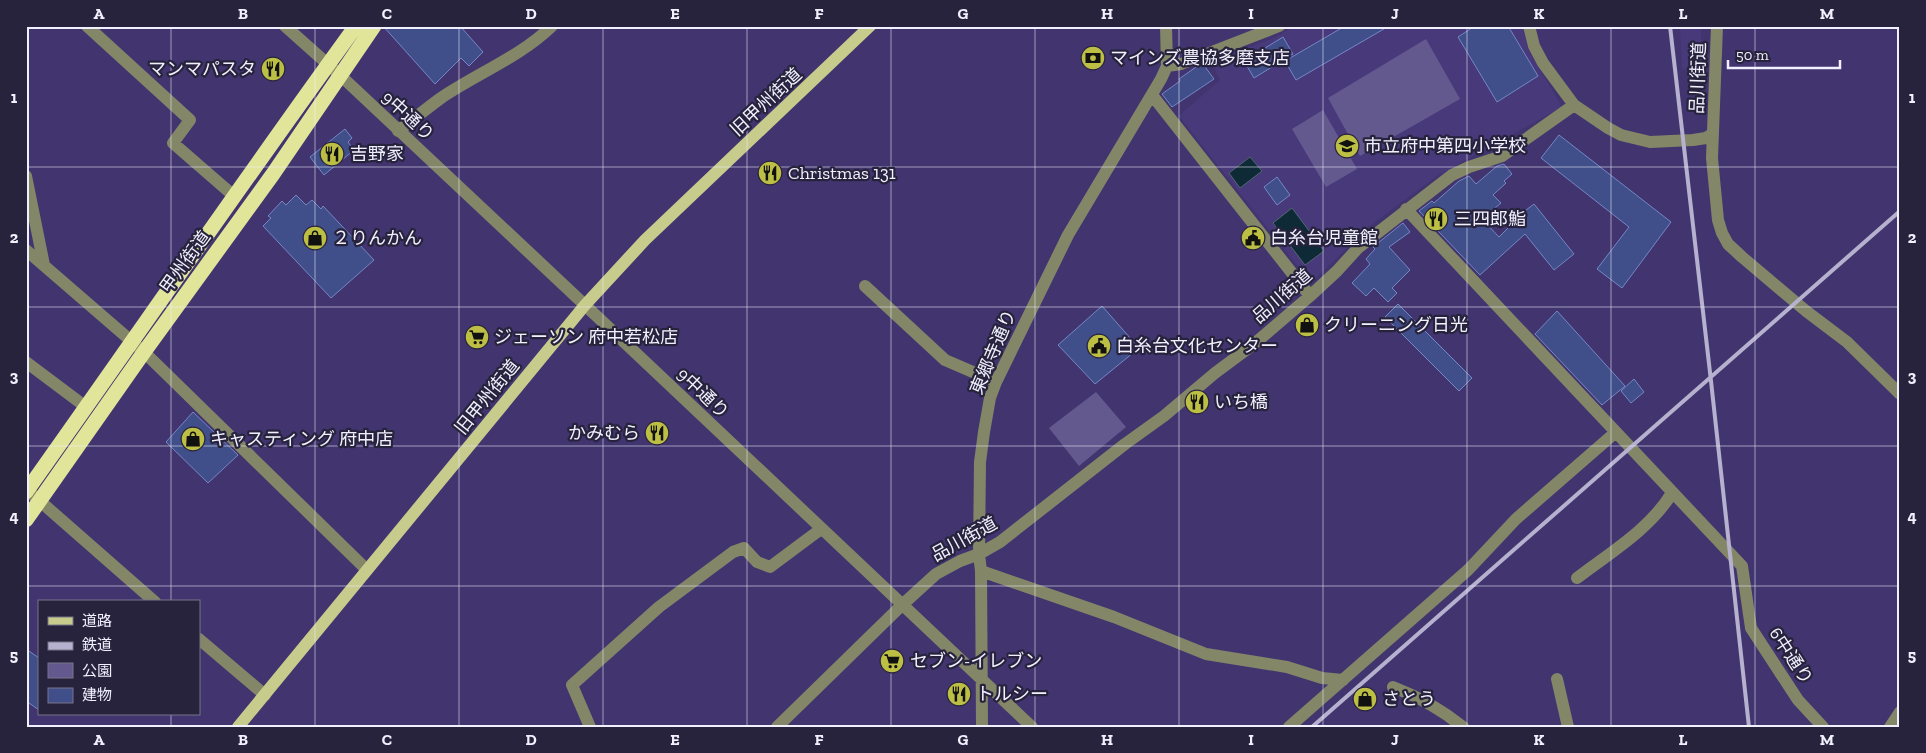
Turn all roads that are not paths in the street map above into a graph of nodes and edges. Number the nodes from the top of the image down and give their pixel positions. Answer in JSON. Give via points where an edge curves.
{"nodes":[{"id":1,"x":87,"y":26,"type":"edge"},
{"id":2,"x":284,"y":26,"type":"edge"},
{"id":3,"x":356,"y":26,"type":"edge"},
{"id":4,"x":374,"y":26,"type":"edge"},
{"id":5,"x":552,"y":26,"type":"edge"},
{"id":6,"x":870,"y":26,"type":"edge"},
{"id":7,"x":1166,"y":26,"type":"edge"},
{"id":8,"x":1278,"y":26,"type":"edge"},
{"id":9,"x":1529,"y":26,"type":"edge"},
{"id":10,"x":1718,"y":26,"type":"edge"},
{"id":11,"x":328,"y":65,"type":"junction"},
{"id":12,"x":1167,"y":66,"type":"junction"},
{"id":13,"x":341,"y":76,"type":"junction"},
{"id":14,"x":1152,"y":95,"type":"junction"},
{"id":15,"x":1574,"y":105,"type":"junction"},
{"id":16,"x":398,"y":132,"type":"junction"},
{"id":17,"x":1712,"y":134,"type":"junction"},
{"id":18,"x":26,"y":176,"type":"edge"},
{"id":19,"x":234,"y":196,"type":"junction"},
{"id":20,"x":1406,"y":209,"type":"junction"},
{"id":21,"x":26,"y":250,"type":"edge"},
{"id":22,"x":44,"y":264,"type":"junction"},
{"id":23,"x":865,"y":286,"type":"dead end"},
{"id":24,"x":1310,"y":296,"type":"junction"},
{"id":25,"x":585,"y":305,"type":"junction"},
{"id":26,"x":139,"y":347,"type":"junction"},
{"id":27,"x":26,"y":362,"type":"edge"},
{"id":28,"x":996,"y":382,"type":"junction"},
{"id":29,"x":1900,"y":394,"type":"edge"},
{"id":30,"x":86,"y":407,"type":"junction"},
{"id":31,"x":1616,"y":432,"type":"junction"},
{"id":32,"x":27,"y":492,"type":"edge"},
{"id":33,"x":1672,"y":492,"type":"junction"},
{"id":34,"x":40,"y":500,"type":"junction"},
{"id":35,"x":26,"y":520,"type":"edge"},
{"id":36,"x":821,"y":529,"type":"junction"},
{"id":37,"x":979,"y":554,"type":"junction"},
{"id":38,"x":367,"y":570,"type":"junction"},
{"id":39,"x":981,"y":571,"type":"junction"},
{"id":40,"x":1577,"y":578,"type":"dead end"},
{"id":41,"x":153,"y":600,"type":"edge"},
{"id":42,"x":902,"y":605,"type":"junction"},
{"id":43,"x":200,"y":640,"type":"edge"},
{"id":44,"x":1557,"y":679,"type":"dead end"},
{"id":45,"x":1343,"y":680,"type":"junction"},
{"id":46,"x":982,"y":681,"type":"junction"},
{"id":47,"x":1393,"y":687,"type":"dead end"},
{"id":48,"x":265,"y":695,"type":"junction"},
{"id":49,"x":1900,"y":712,"type":"edge"},
{"id":50,"x":238,"y":727,"type":"edge"},
{"id":51,"x":590,"y":727,"type":"edge"},
{"id":52,"x":777,"y":727,"type":"edge"},
{"id":53,"x":982,"y":727,"type":"edge"},
{"id":54,"x":1032,"y":727,"type":"edge"},
{"id":55,"x":1289,"y":727,"type":"edge"},
{"id":56,"x":1463,"y":727,"type":"edge"},
{"id":57,"x":1568,"y":727,"type":"edge"},
{"id":58,"x":1823,"y":727,"type":"edge"},
{"id":59,"x":1890,"y":727,"type":"edge"}],
"edges":[{"from":1,"to":19,"type":"street","via":[[190,120],[173,143]]},
{"from":2,"to":11,"type":"street","name":"9中通り"},
{"from":3,"to":11,"type":"highway","name":"甲州街道"},
{"from":4,"to":13,"type":"highway","name":"甲州街道"},
{"from":5,"to":16,"type":"street","via":[[540,38],[442,98]]},
{"from":6,"to":25,"type":"main road","name":"旧甲州街道","via":[[645,240]]},
{"from":7,"to":12,"type":"street","name":"東郷寺通り"},
{"from":8,"to":12,"type":"street","via":[[1181,64]]},
{"from":9,"to":15,"type":"street","via":[[1534,46],[1543,62]]},
{"from":10,"to":17,"type":"street","name":"品川街道"},
{"from":11,"to":13,"type":"street","name":"9中通り"},
{"from":11,"to":19,"type":"highway","name":"甲州街道"},
{"from":12,"to":14,"type":"street","name":"東郷寺通り"},
{"from":13,"to":16,"type":"street","name":"9中通り"},
{"from":13,"to":26,"type":"highway","name":"甲州街道","via":[[273,174]]},
{"from":14,"to":24,"type":"street"},
{"from":14,"to":28,"type":"street","name":"東郷寺通り","via":[[1068,235]]},
{"from":15,"to":17,"type":"street","name":"品川街道","via":[[1621,135],[1639,140],[1693,140]]},
{"from":15,"to":20,"type":"street","name":"品川街道","via":[[1502,156],[1452,175]]},
{"from":16,"to":25,"type":"street","name":"9中通り"},
{"from":17,"to":29,"type":"street","via":[[1718,220],[1728,244],[1847,342]]},
{"from":18,"to":22,"type":"street"},
{"from":19,"to":26,"type":"highway","name":"甲州街道"},
{"from":20,"to":24,"type":"street","name":"品川街道","via":[[1358,248]]},
{"from":20,"to":31,"type":"street"},
{"from":21,"to":22,"type":"street"},
{"from":22,"to":26,"type":"street"},
{"from":23,"to":28,"type":"street","via":[[945,360]]},
{"from":24,"to":37,"type":"street","name":"品川街道","via":[[1164,416],[1000,542]]},
{"from":25,"to":36,"type":"street","name":"9中通り"},
{"from":25,"to":38,"type":"main road","name":"旧甲州街道"},
{"from":26,"to":30,"type":"highway","name":"甲州街道"},
{"from":26,"to":34,"type":"highway","name":"甲州街道"},
{"from":26,"to":38,"type":"street"},
{"from":27,"to":30,"type":"street"},
{"from":28,"to":37,"type":"street","name":"東郷寺通り","via":[[985,424],[980,462]]},
{"from":30,"to":32,"type":"highway","name":"甲州街道"},
{"from":31,"to":33,"type":"street"},
{"from":31,"to":45,"type":"street","via":[[1516,519],[1468,570]]},
{"from":32,"to":34,"type":"street"},
{"from":33,"to":40,"type":"street","via":[[1662,510]]},
{"from":33,"to":58,"type":"street","name":"6中通り","via":[[1742,566],[1751,628],[1798,700]]},
{"from":34,"to":35,"type":"highway","name":"甲州街道"},
{"from":34,"to":41,"type":"street"},
{"from":36,"to":42,"type":"street","name":"9中通り"},
{"from":36,"to":51,"type":"street","via":[[770,567],[757,562],[744,548],[733,552],[659,607],[572,685]]},
{"from":37,"to":39,"type":"street","name":"東郷寺通り"},
{"from":37,"to":42,"type":"street","name":"品川街道","via":[[960,560],[936,574]]},
{"from":38,"to":48,"type":"main road","name":"旧甲州街道"},
{"from":39,"to":45,"type":"street","via":[[1206,654]]},
{"from":39,"to":46,"type":"street","name":"東郷寺通り"},
{"from":42,"to":46,"type":"street","name":"9中通り"},
{"from":42,"to":52,"type":"street","name":"品川街道"},
{"from":43,"to":48,"type":"street"},
{"from":44,"to":57,"type":"street"},
{"from":45,"to":55,"type":"street"},
{"from":46,"to":53,"type":"street","name":"東郷寺通り"},
{"from":46,"to":54,"type":"street","name":"9中通り"},
{"from":47,"to":56,"type":"street","via":[[1448,714]]},
{"from":48,"to":50,"type":"main road","name":"旧甲州街道"},
{"from":49,"to":59,"type":"street"}]}
